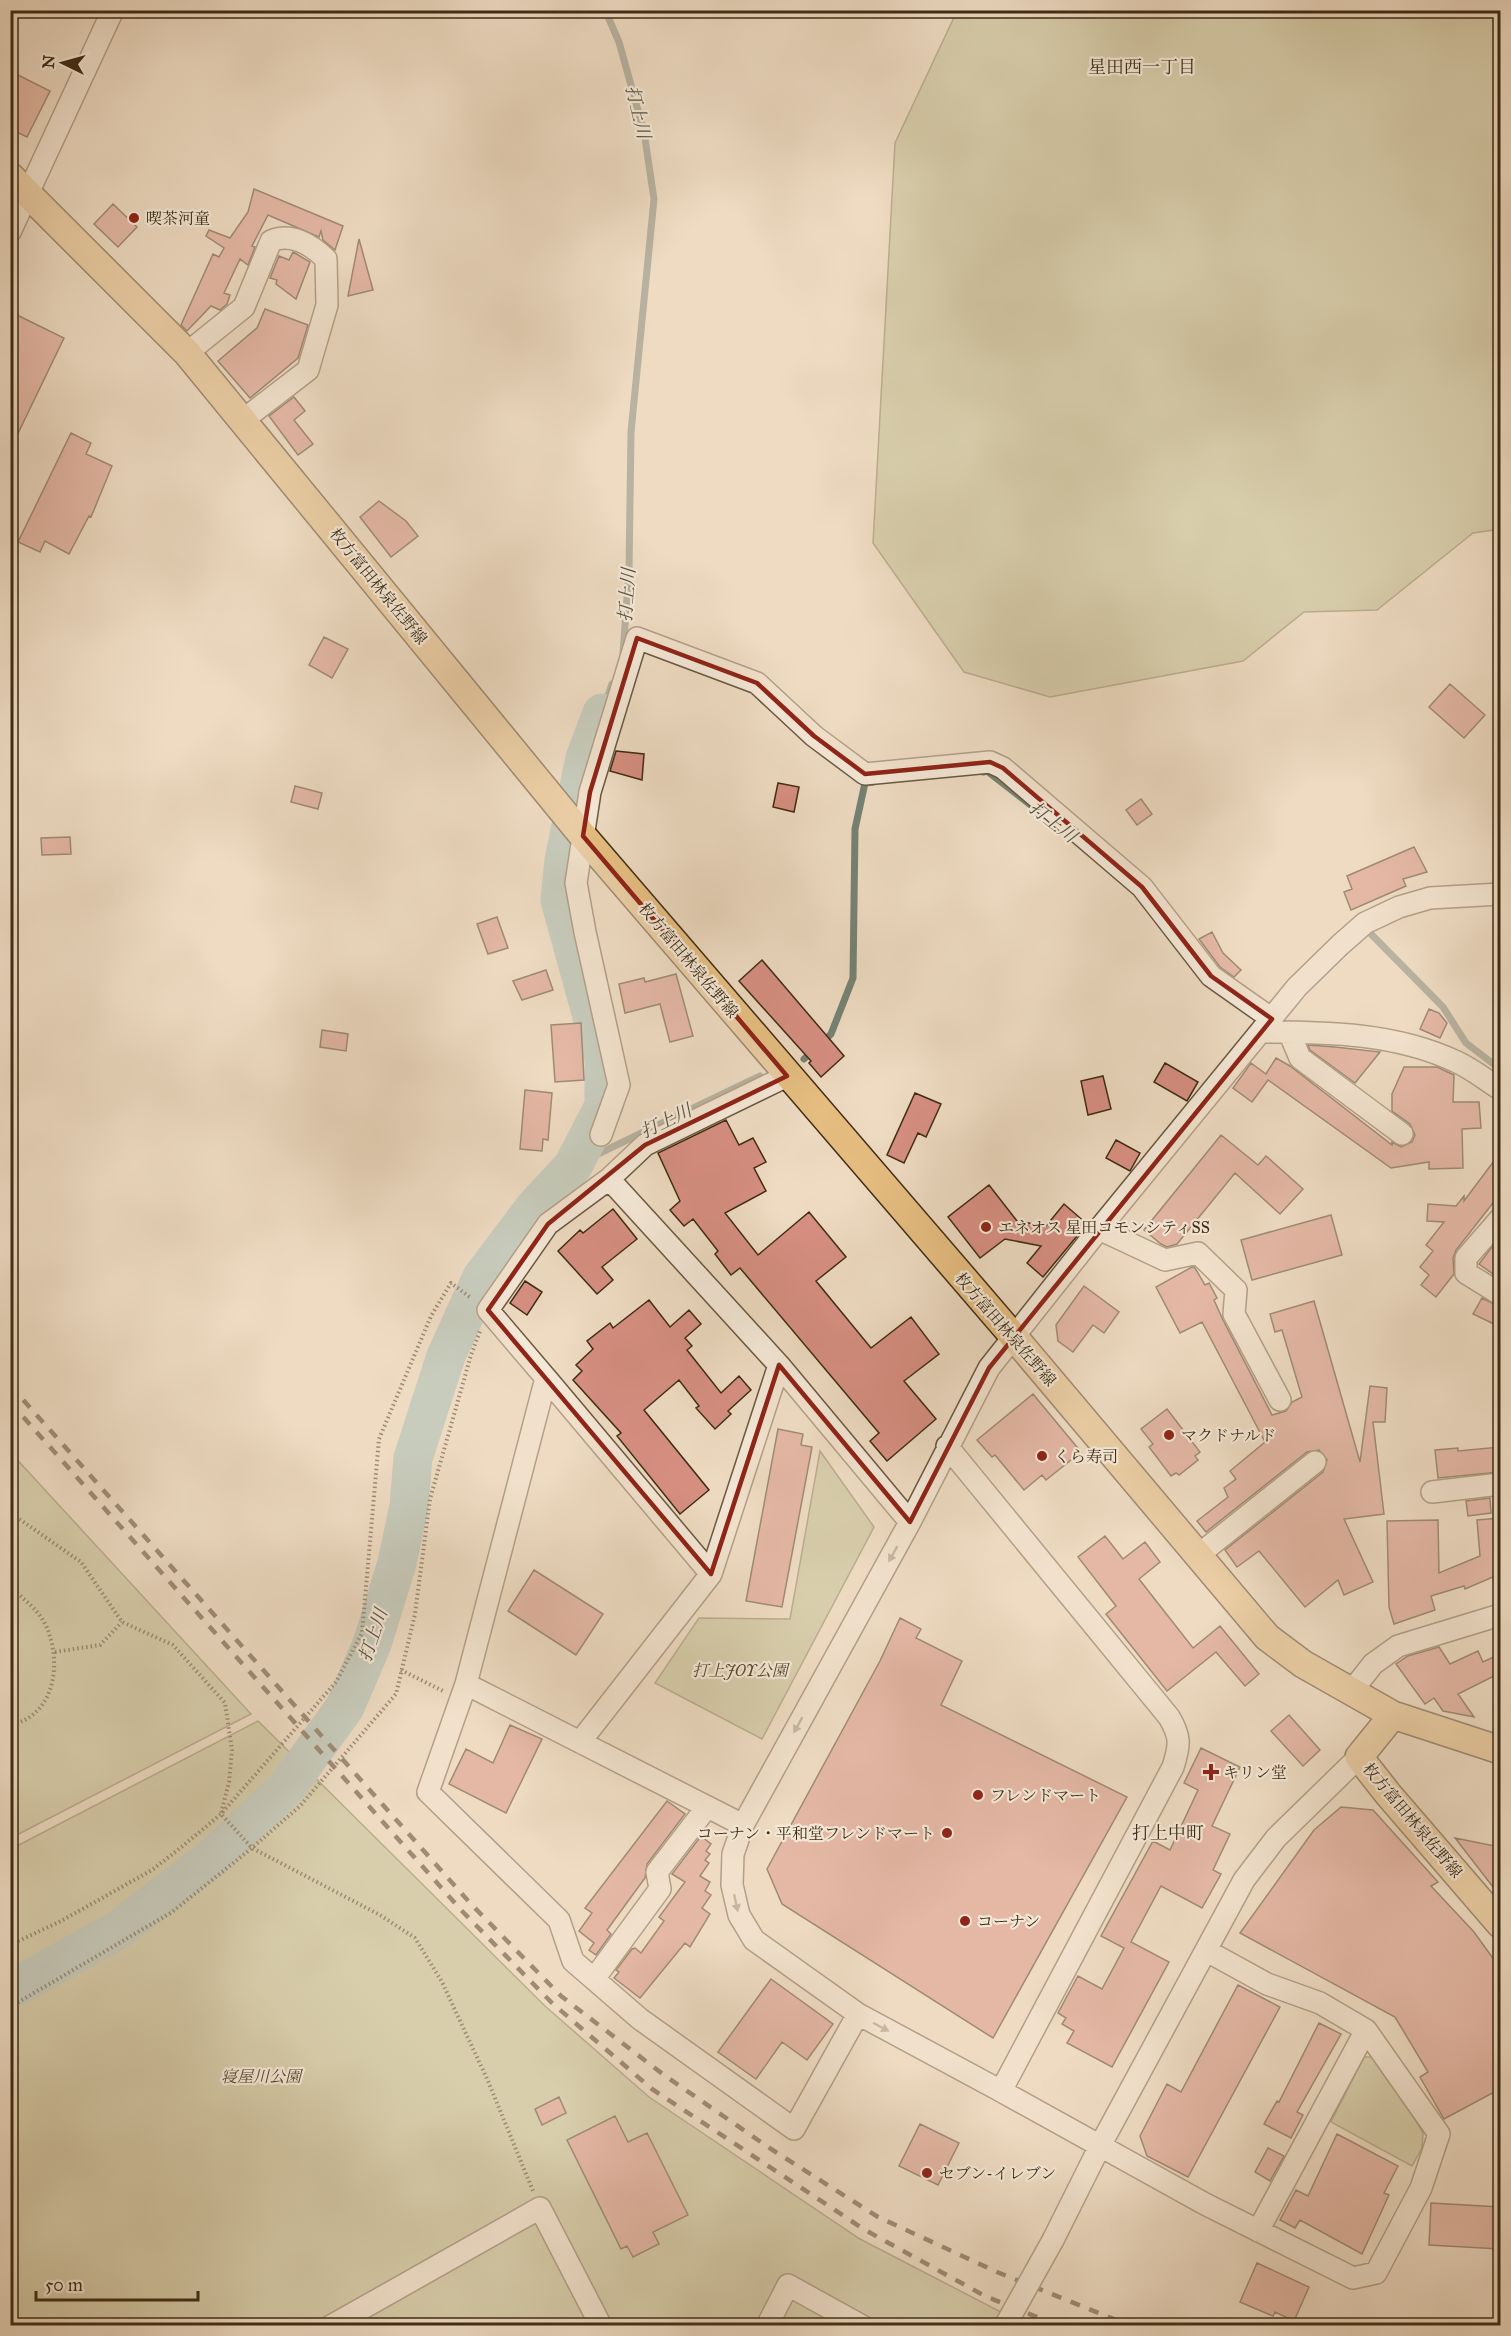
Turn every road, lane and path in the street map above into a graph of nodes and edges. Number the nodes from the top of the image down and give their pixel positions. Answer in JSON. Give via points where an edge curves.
{"nodes":[{"id":1,"x":113,"y":10,"type":"edge"},
{"id":2,"x":20,"y":184,"type":"edge"},
{"id":3,"x":10,"y":232,"type":"edge"},
{"id":4,"x":187,"y":353,"type":"junction"},
{"id":5,"x":243,"y":420,"type":"junction"},
{"id":6,"x":583,"y":836,"type":"junction"},
{"id":7,"x":1500,"y":894,"type":"edge"},
{"id":8,"x":1267,"y":1026,"type":"junction"},
{"id":9,"x":1289,"y":1032,"type":"junction"},
{"id":10,"x":787,"y":1076,"type":"junction"},
{"id":11,"x":1500,"y":1089,"type":"edge"},
{"id":12,"x":1402,"y":1134,"type":"dead end"},
{"id":13,"x":601,"y":1135,"type":"dead end"},
{"id":14,"x":609,"y":1179,"type":"junction"},
{"id":15,"x":1500,"y":1219,"type":"edge"},
{"id":16,"x":1099,"y":1229,"type":"junction"},
{"id":17,"x":1500,"y":1294,"type":"edge"},
{"id":18,"x":488,"y":1310,"type":"junction"},
{"id":19,"x":1014,"y":1336,"type":"junction"},
{"id":20,"x":779,"y":1365,"type":"junction"},
{"id":21,"x":546,"y":1378,"type":"junction"},
{"id":22,"x":1280,"y":1400,"type":"dead end"},
{"id":23,"x":947,"y":1446,"type":"junction"},
{"id":24,"x":1315,"y":1462,"type":"dead end"},
{"id":25,"x":1500,"y":1484,"type":"edge"},
{"id":26,"x":1432,"y":1492,"type":"dead end"},
{"id":27,"x":11,"y":1514,"type":"edge"},
{"id":28,"x":910,"y":1522,"type":"junction"},
{"id":29,"x":1197,"y":1556,"type":"junction"},
{"id":30,"x":711,"y":1574,"type":"junction"},
{"id":31,"x":10,"y":1587,"type":"edge"},
{"id":32,"x":1500,"y":1615,"type":"edge"},
{"id":33,"x":122,"y":1622,"type":"junction"},
{"id":34,"x":55,"y":1652,"type":"junction"},
{"id":35,"x":401,"y":1670,"type":"junction"},
{"id":36,"x":463,"y":1692,"type":"junction"},
{"id":37,"x":1352,"y":1692,"type":"junction"},
{"id":38,"x":1393,"y":1715,"type":"junction"},
{"id":39,"x":10,"y":1725,"type":"edge"},
{"id":40,"x":579,"y":1742,"type":"junction"},
{"id":41,"x":1499,"y":1749,"type":"edge"},
{"id":42,"x":1359,"y":1757,"type":"junction"},
{"id":43,"x":707,"y":1807,"type":"junction"},
{"id":44,"x":220,"y":1814,"type":"junction"},
{"id":45,"x":743,"y":1825,"type":"junction"},
{"id":46,"x":250,"y":1846,"type":"junction"},
{"id":47,"x":1500,"y":1924,"type":"edge"},
{"id":48,"x":10,"y":1945,"type":"edge"},
{"id":49,"x":1207,"y":1951,"type":"junction"},
{"id":50,"x":594,"y":1979,"type":"junction"},
{"id":51,"x":10,"y":2007,"type":"edge"},
{"id":52,"x":858,"y":2014,"type":"junction"},
{"id":53,"x":1366,"y":2030,"type":"junction"},
{"id":54,"x":1000,"y":2091,"type":"junction"},
{"id":55,"x":1101,"y":2144,"type":"junction"},
{"id":56,"x":540,"y":2208,"type":"junction"},
{"id":57,"x":1257,"y":2231,"type":"junction"},
{"id":58,"x":331,"y":2325,"type":"edge"},
{"id":59,"x":601,"y":2325,"type":"edge"},
{"id":60,"x":767,"y":2325,"type":"edge"},
{"id":61,"x":862,"y":2325,"type":"edge"},
{"id":62,"x":1005,"y":2325,"type":"edge"}],
"edges":[{"from":1,"to":2,"type":"street"},
{"from":2,"to":3,"type":"street"},
{"from":2,"to":4,"type":"main road","name":"枚方富田林泉佐野線"},
{"from":4,"to":5,"type":"main road","name":"枚方富田林泉佐野線"},
{"from":4,"to":5,"type":"street","via":[[244,307],[271,241],[280,237],[296,239],[326,259],[327,305],[308,370]]},
{"from":5,"to":6,"type":"main road","name":"枚方富田林泉佐野線"},
{"from":6,"to":8,"type":"street","via":[[590,792],[637,638],[757,683],[814,736],[865,774],[990,762],[1003,768],[1142,887],[1211,976]]},
{"from":6,"to":10,"type":"main road","name":"枚方富田林泉佐野線"},
{"from":6,"to":13,"type":"street","via":[[576,883],[619,1084]]},
{"from":7,"to":8,"type":"street","via":[[1430,898],[1365,923],[1297,987]]},
{"from":8,"to":9,"type":"street"},
{"from":8,"to":16,"type":"street"},
{"from":9,"to":11,"type":"street","via":[[1404,1042],[1457,1062]]},
{"from":9,"to":12,"type":"street","via":[[1300,1058]]},
{"from":10,"to":14,"type":"street","via":[[645,1145]]},
{"from":10,"to":19,"type":"main road","name":"枚方富田林泉佐野線"},
{"from":14,"to":18,"type":"street","via":[[548,1224]]},
{"from":14,"to":20,"type":"street"},
{"from":15,"to":17,"type":"street","via":[[1466,1258],[1466,1274]]},
{"from":16,"to":19,"type":"street"},
{"from":16,"to":22,"type":"street","via":[[1165,1260],[1197,1253],[1213,1268],[1236,1290],[1234,1314]]},
{"from":18,"to":21,"type":"street"},
{"from":18,"to":35,"type":"path","via":[[430,1498],[415,1614]]},
{"from":18,"to":44,"type":"path","via":[[451,1283],[430,1316],[379,1438],[362,1633],[336,1682]]},
{"from":19,"to":23,"type":"street","via":[[989,1368]]},
{"from":19,"to":29,"type":"main road","name":"枚方富田林泉佐野線"},
{"from":20,"to":28,"type":"street"},
{"from":20,"to":30,"type":"street"},
{"from":21,"to":30,"type":"street"},
{"from":21,"to":36,"type":"street"},
{"from":23,"to":28,"type":"street"},
{"from":23,"to":54,"type":"street","via":[[1179,1732],[1173,1767]]},
{"from":24,"to":29,"type":"street"},
{"from":25,"to":26,"type":"street"},
{"from":27,"to":33,"type":"path","via":[[81,1562]]},
{"from":28,"to":45,"type":"street","one_way":true},
{"from":29,"to":37,"type":"main road","name":"枚方富田林泉佐野線","via":[[1267,1637],[1303,1664]]},
{"from":30,"to":40,"type":"street"},
{"from":31,"to":34,"type":"path","via":[[47,1626]]},
{"from":32,"to":37,"type":"street","via":[[1398,1646],[1373,1664]]},
{"from":33,"to":34,"type":"path","via":[[100,1645]]},
{"from":33,"to":44,"type":"path","via":[[173,1646],[225,1703],[232,1750],[230,1782]]},
{"from":34,"to":39,"type":"path","via":[[52,1688],[46,1701],[34,1715]]},
{"from":35,"to":36,"type":"path"},
{"from":35,"to":46,"type":"path","via":[[396,1694],[300,1806]]},
{"from":36,"to":40,"type":"street"},
{"from":36,"to":50,"type":"street","via":[[428,1792],[559,1920],[573,1961]]},
{"from":37,"to":38,"type":"main road","name":"枚方富田林泉佐野線"},
{"from":38,"to":41,"type":"main road","name":"枚方富田林泉佐野線"},
{"from":38,"to":42,"type":"main road","name":"枚方富田林泉佐野線"},
{"from":40,"to":43,"type":"street"},
{"from":42,"to":47,"type":"main road","name":"枚方富田林泉佐野線"},
{"from":42,"to":49,"type":"street","via":[[1276,1838],[1244,1880]]},
{"from":43,"to":45,"type":"street"},
{"from":43,"to":50,"type":"street","via":[[657,1872],[660,1889]]},
{"from":44,"to":46,"type":"path"},
{"from":44,"to":48,"type":"path","via":[[152,1870]]},
{"from":45,"to":52,"type":"street","one_way":true,"via":[[733,1854],[732,1885],[739,1914],[754,1940]]},
{"from":46,"to":51,"type":"path","via":[[172,1912]]},
{"from":46,"to":56,"type":"path","via":[[380,1915],[415,1938],[442,1982],[488,2081]]},
{"from":49,"to":53,"type":"street","via":[[1267,1984],[1320,2003]]},
{"from":49,"to":55,"type":"street"},
{"from":50,"to":52,"type":"street","via":[[640,2019],[794,2129]]},
{"from":52,"to":54,"type":"street","one_way":true},
{"from":53,"to":57,"type":"street"},
{"from":53,"to":57,"type":"street","via":[[1438,2134],[1420,2188],[1376,2273],[1353,2278]]},
{"from":54,"to":55,"type":"street"},
{"from":55,"to":57,"type":"street"},
{"from":55,"to":62,"type":"street","bridge":true},
{"from":56,"to":58,"type":"street"},
{"from":56,"to":59,"type":"street"},
{"from":60,"to":61,"type":"street","via":[[788,2285]]}]}
